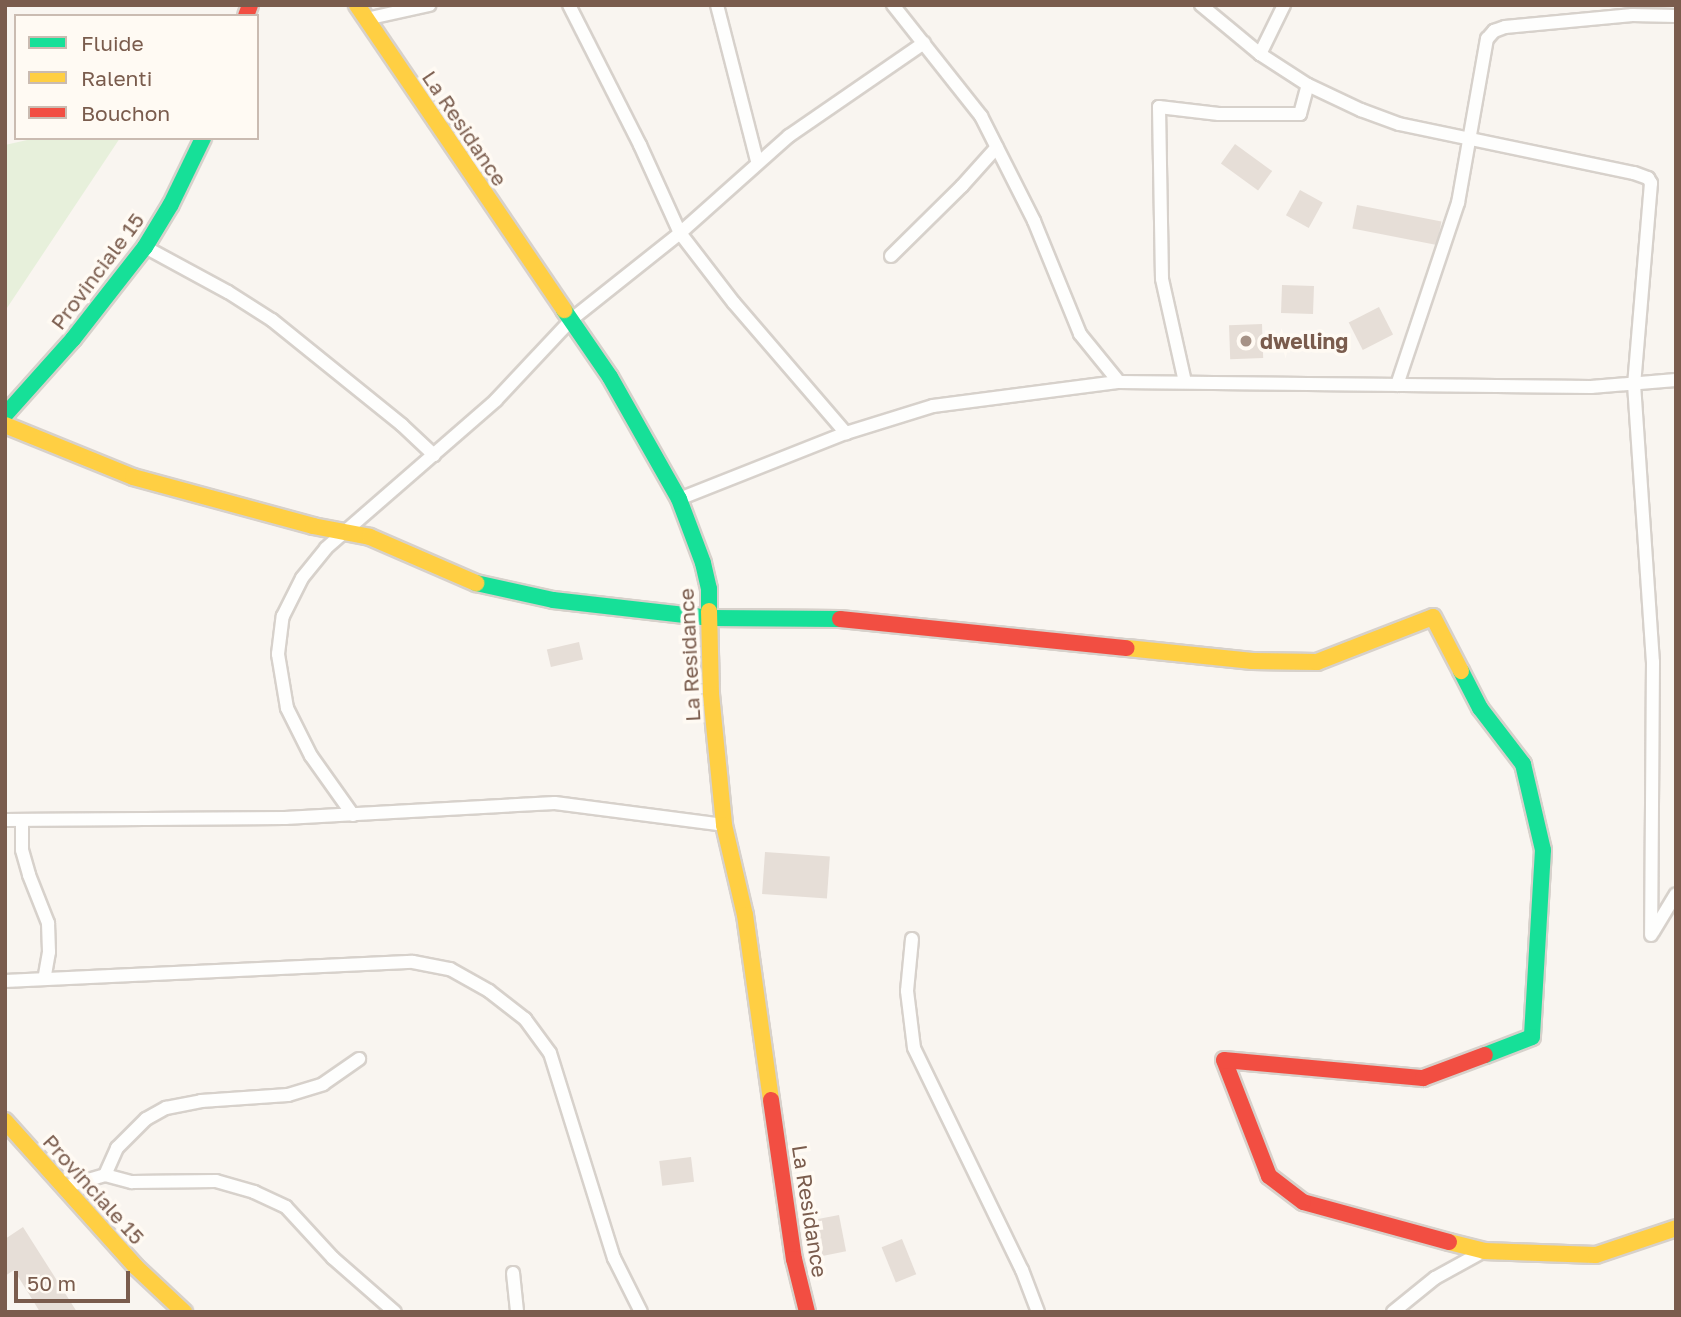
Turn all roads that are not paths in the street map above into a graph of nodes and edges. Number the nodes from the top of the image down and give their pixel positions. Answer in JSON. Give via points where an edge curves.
{"nodes":[{"id":1,"x":429,"y":5,"type":"edge"},
{"id":2,"x":569,"y":5,"type":"edge"},
{"id":3,"x":717,"y":5,"type":"edge"},
{"id":4,"x":893,"y":5,"type":"edge"},
{"id":5,"x":1201,"y":5,"type":"edge"},
{"id":6,"x":1284,"y":5,"type":"edge"},
{"id":7,"x":362,"y":12,"type":"edge"},
{"id":8,"x":1676,"y":16,"type":"edge"},
{"id":9,"x":924,"y":43,"type":"junction"},
{"id":10,"x":1260,"y":54,"type":"junction"},
{"id":11,"x":1308,"y":85,"type":"junction"},
{"id":12,"x":1470,"y":138,"type":"junction"},
{"id":13,"x":201,"y":140,"type":"edge"},
{"id":14,"x":996,"y":147,"type":"junction"},
{"id":15,"x":757,"y":161,"type":"junction"},
{"id":16,"x":680,"y":233,"type":"junction"},
{"id":17,"x":145,"y":247,"type":"junction"},
{"id":18,"x":891,"y":256,"type":"dead end"},
{"id":19,"x":572,"y":319,"type":"junction"},
{"id":20,"x":1676,"y":380,"type":"edge"},
{"id":21,"x":1119,"y":382,"type":"junction"},
{"id":22,"x":1185,"y":383,"type":"junction"},
{"id":23,"x":1634,"y":384,"type":"junction"},
{"id":24,"x":1397,"y":385,"type":"junction"},
{"id":25,"x":5,"y":415,"type":"edge"},
{"id":26,"x":5,"y":425,"type":"edge"},
{"id":27,"x":846,"y":433,"type":"junction"},
{"id":28,"x":434,"y":454,"type":"junction"},
{"id":29,"x":678,"y":499,"type":"junction"},
{"id":30,"x":346,"y":533,"type":"junction"},
{"id":31,"x":711,"y":618,"type":"junction"},
{"id":32,"x":353,"y":815,"type":"junction"},
{"id":33,"x":5,"y":820,"type":"edge"},
{"id":34,"x":22,"y":820,"type":"junction"},
{"id":35,"x":724,"y":825,"type":"junction"},
{"id":36,"x":1676,"y":894,"type":"edge"},
{"id":37,"x":912,"y":939,"type":"dead end"},
{"id":38,"x":44,"y":979,"type":"junction"},
{"id":39,"x":5,"y":981,"type":"edge"},
{"id":40,"x":359,"y":1059,"type":"dead end"},
{"id":41,"x":5,"y":1121,"type":"edge"},
{"id":42,"x":106,"y":1175,"type":"junction"},
{"id":43,"x":64,"y":1186,"type":"junction"},
{"id":44,"x":1676,"y":1228,"type":"edge"},
{"id":45,"x":1484,"y":1251,"type":"junction"},
{"id":46,"x":513,"y":1273,"type":"dead end"},
{"id":47,"x":184,"y":1312,"type":"edge"},
{"id":48,"x":395,"y":1312,"type":"edge"},
{"id":49,"x":517,"y":1312,"type":"edge"},
{"id":50,"x":641,"y":1312,"type":"edge"},
{"id":51,"x":807,"y":1312,"type":"edge"},
{"id":52,"x":1038,"y":1312,"type":"edge"},
{"id":53,"x":1393,"y":1312,"type":"edge"}],
"edges":[{"from":1,"to":7,"type":"street"},
{"from":2,"to":16,"type":"street"},
{"from":3,"to":15,"type":"street"},
{"from":4,"to":9,"type":"street"},
{"from":5,"to":10,"type":"street"},
{"from":6,"to":10,"type":"street"},
{"from":7,"to":19,"type":"street","name":"La Residance"},
{"from":8,"to":12,"type":"street","via":[[1557,21],[1494,31],[1487,39]]},
{"from":9,"to":14,"type":"street","via":[[981,116]]},
{"from":9,"to":15,"type":"street","via":[[820,112]]},
{"from":10,"to":11,"type":"street"},
{"from":11,"to":12,"type":"street","via":[[1389,120]]},
{"from":11,"to":22,"type":"street","via":[[1300,114],[1219,114],[1159,107],[1162,279]]},
{"from":12,"to":23,"type":"street","via":[[1648,178]]},
{"from":12,"to":24,"type":"street","via":[[1451,227]]},
{"from":13,"to":17,"type":"street","name":"Provinciale 15"},
{"from":14,"to":18,"type":"street"},
{"from":14,"to":21,"type":"street","via":[[1034,221],[1080,334]]},
{"from":15,"to":16,"type":"street"},
{"from":16,"to":19,"type":"street"},
{"from":16,"to":27,"type":"street"},
{"from":17,"to":25,"type":"street","name":"Provinciale 15","via":[[73,339]]},
{"from":17,"to":28,"type":"street","via":[[272,320]]},
{"from":19,"to":28,"type":"street","via":[[496,400]]},
{"from":19,"to":29,"type":"street","name":"La Residance"},
{"from":20,"to":23,"type":"street"},
{"from":21,"to":22,"type":"street"},
{"from":21,"to":27,"type":"street","via":[[933,406]]},
{"from":22,"to":24,"type":"street"},
{"from":23,"to":24,"type":"street"},
{"from":23,"to":36,"type":"street","via":[[1653,662],[1651,935]]},
{"from":26,"to":30,"type":"street","via":[[133,477]]},
{"from":27,"to":29,"type":"street"},
{"from":28,"to":30,"type":"street"},
{"from":29,"to":31,"type":"street","name":"La Residance","via":[[703,563]]},
{"from":30,"to":31,"type":"street","via":[[381,542],[491,588],[553,600]]},
{"from":30,"to":32,"type":"street","via":[[326,548],[302,578],[283,616],[278,654],[287,708],[311,756]]},
{"from":31,"to":35,"type":"street","name":"La Residance","via":[[711,694]]},
{"from":31,"to":45,"type":"street","via":[[842,619],[1252,661],[1317,662],[1433,617],[1480,708],[1523,764],[1542,850],[1532,1037],[1423,1078],[1224,1060],[1269,1176],[1303,1202]]},
{"from":32,"to":34,"type":"street"},
{"from":32,"to":35,"type":"street","via":[[555,803]]},
{"from":33,"to":34,"type":"street"},
{"from":34,"to":38,"type":"street","via":[[22,850],[48,923]]},
{"from":35,"to":51,"type":"street","name":"La Residance","via":[[745,915],[794,1259]]},
{"from":37,"to":52,"type":"street","via":[[907,991],[914,1048]]},
{"from":38,"to":39,"type":"street"},
{"from":38,"to":50,"type":"street","via":[[413,962],[450,969],[525,1019],[550,1053],[614,1258]]},
{"from":40,"to":42,"type":"street","via":[[323,1084],[288,1096],[201,1101],[166,1108],[146,1119],[117,1148]]},
{"from":41,"to":43,"type":"street","name":"Provinciale 15"},
{"from":42,"to":43,"type":"street"},
{"from":42,"to":48,"type":"street","via":[[132,1182],[216,1181],[254,1192],[285,1207],[333,1258]]},
{"from":43,"to":47,"type":"street","name":"Provinciale 15","via":[[136,1267]]},
{"from":44,"to":45,"type":"street","via":[[1596,1255]]},
{"from":45,"to":53,"type":"street","via":[[1435,1278]]},
{"from":46,"to":49,"type":"street"}]}
